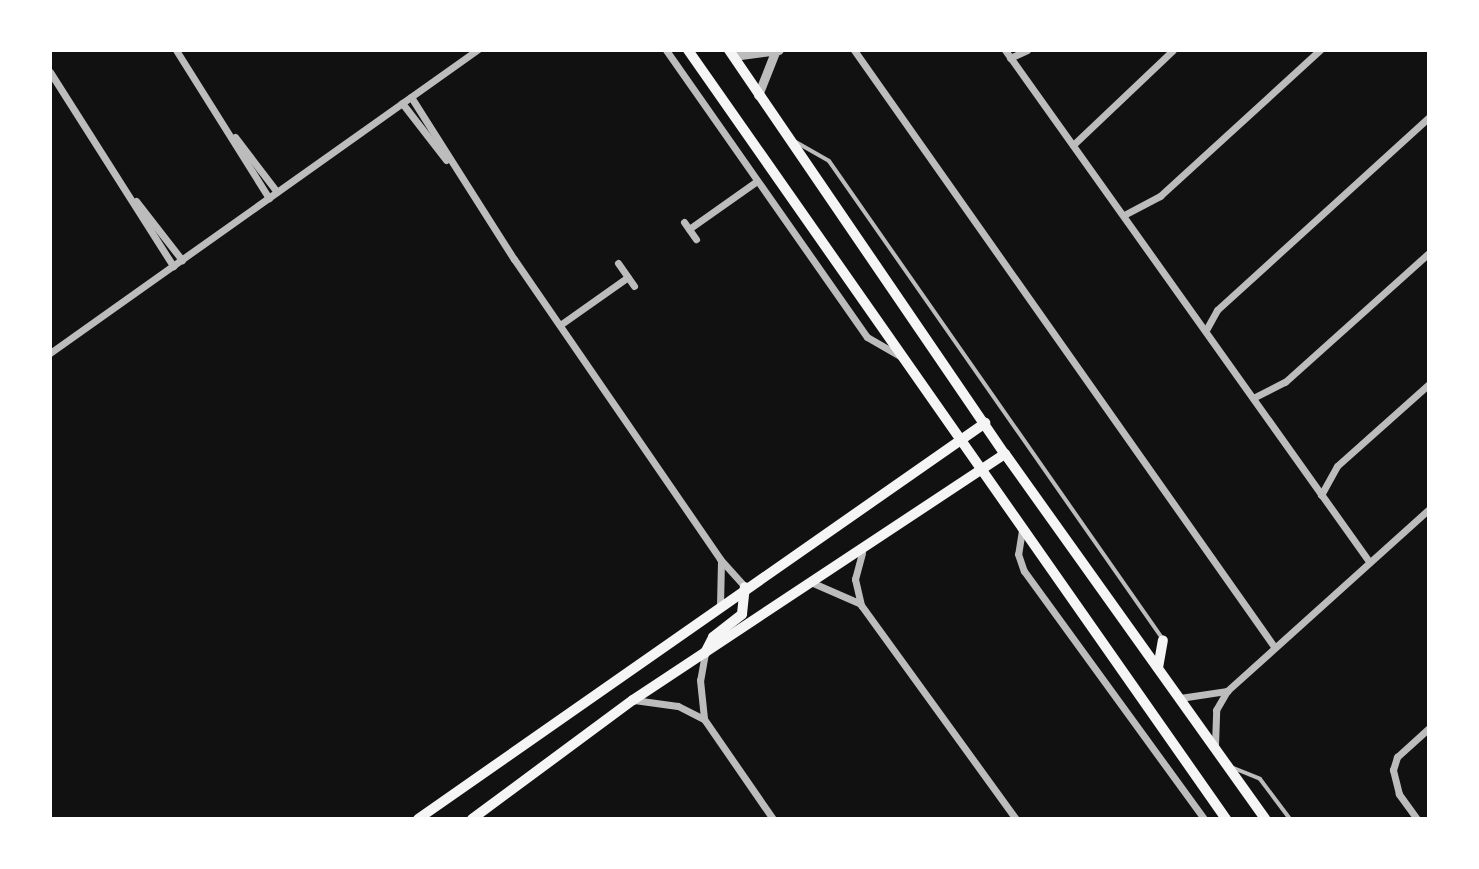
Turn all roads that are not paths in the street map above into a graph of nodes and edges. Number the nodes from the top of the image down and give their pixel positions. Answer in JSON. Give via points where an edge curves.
{"nodes":[{"id":1,"x":176,"y":50,"type":"edge"},
{"id":2,"x":477,"y":50,"type":"edge"},
{"id":3,"x":666,"y":50,"type":"edge"},
{"id":4,"x":688,"y":50,"type":"edge"},
{"id":5,"x":854,"y":50,"type":"edge"},
{"id":6,"x":1005,"y":50,"type":"edge"},
{"id":7,"x":1027,"y":50,"type":"edge"},
{"id":8,"x":1173,"y":50,"type":"edge"},
{"id":9,"x":1320,"y":50,"type":"edge"},
{"id":10,"x":777,"y":51,"type":"edge"},
{"id":11,"x":731,"y":53,"type":"edge"},
{"id":12,"x":1010,"y":58,"type":"junction"},
{"id":13,"x":51,"y":76,"type":"edge"},
{"id":14,"x":758,"y":95,"type":"junction"},
{"id":15,"x":411,"y":97,"type":"junction"},
{"id":16,"x":402,"y":103,"type":"junction"},
{"id":17,"x":1429,"y":117,"type":"edge"},
{"id":18,"x":228,"y":130,"type":"junction"},
{"id":19,"x":788,"y":139,"type":"junction"},
{"id":20,"x":1073,"y":145,"type":"junction"},
{"id":21,"x":453,"y":167,"type":"junction"},
{"id":22,"x":757,"y":181,"type":"junction"},
{"id":23,"x":277,"y":192,"type":"junction"},
{"id":24,"x":131,"y":197,"type":"junction"},
{"id":25,"x":269,"y":198,"type":"junction"},
{"id":26,"x":1124,"y":215,"type":"junction"},
{"id":27,"x":696,"y":239,"type":"dead end"},
{"id":28,"x":1429,"y":253,"type":"edge"},
{"id":29,"x":182,"y":260,"type":"junction"},
{"id":30,"x":618,"y":263,"type":"dead end"},
{"id":31,"x":173,"y":266,"type":"junction"},
{"id":32,"x":628,"y":277,"type":"junction"},
{"id":33,"x":634,"y":286,"type":"dead end"},
{"id":34,"x":560,"y":325,"type":"junction"},
{"id":35,"x":1206,"y":330,"type":"junction"},
{"id":36,"x":50,"y":353,"type":"edge"},
{"id":37,"x":901,"y":357,"type":"junction"},
{"id":38,"x":1429,"y":384,"type":"edge"},
{"id":39,"x":1253,"y":398,"type":"junction"},
{"id":40,"x":985,"y":423,"type":"junction"},
{"id":41,"x":959,"y":440,"type":"junction"},
{"id":42,"x":1005,"y":454,"type":"junction"},
{"id":43,"x":981,"y":471,"type":"junction"},
{"id":44,"x":1321,"y":495,"type":"junction"},
{"id":45,"x":1429,"y":509,"type":"edge"},
{"id":46,"x":1022,"y":530,"type":"junction"},
{"id":47,"x":862,"y":553,"type":"junction"},
{"id":48,"x":720,"y":559,"type":"junction"},
{"id":49,"x":1368,"y":560,"type":"junction"},
{"id":50,"x":813,"y":583,"type":"junction"},
{"id":51,"x":745,"y":587,"type":"junction"},
{"id":52,"x":720,"y":605,"type":"junction"},
{"id":53,"x":861,"y":605,"type":"junction"},
{"id":54,"x":1163,"y":640,"type":"joint"},
{"id":55,"x":1273,"y":645,"type":"junction"},
{"id":56,"x":705,"y":653,"type":"junction"},
{"id":57,"x":1158,"y":668,"type":"junction"},
{"id":58,"x":1227,"y":691,"type":"junction"},
{"id":59,"x":1180,"y":698,"type":"junction"},
{"id":60,"x":633,"y":700,"type":"junction"},
{"id":61,"x":704,"y":719,"type":"junction"},
{"id":62,"x":1429,"y":728,"type":"edge"},
{"id":63,"x":1216,"y":749,"type":"junction"},
{"id":64,"x":1227,"y":765,"type":"junction"},
{"id":65,"x":1216,"y":805,"type":"junction"},
{"id":66,"x":483,"y":815,"type":"edge"},
{"id":67,"x":418,"y":819,"type":"edge"},
{"id":68,"x":472,"y":819,"type":"edge"},
{"id":69,"x":773,"y":819,"type":"edge"},
{"id":70,"x":1016,"y":819,"type":"edge"},
{"id":71,"x":1204,"y":819,"type":"edge"},
{"id":72,"x":1214,"y":819,"type":"edge"},
{"id":73,"x":1226,"y":819,"type":"edge"},
{"id":74,"x":1265,"y":819,"type":"edge"},
{"id":75,"x":1290,"y":819,"type":"edge"},
{"id":76,"x":1417,"y":819,"type":"edge"}],
"edges":[{"from":1,"to":18,"type":"street"},
{"from":2,"to":15,"type":"street"},
{"from":3,"to":22,"type":"street"},
{"from":4,"to":37,"type":"main road"},
{"from":5,"to":55,"type":"street"},
{"from":6,"to":12,"type":"street"},
{"from":7,"to":12,"type":"street"},
{"from":8,"to":20,"type":"street"},
{"from":9,"to":26,"type":"street","via":[[1160,196]]},
{"from":10,"to":11,"type":"street"},
{"from":10,"to":14,"type":"street"},
{"from":11,"to":14,"type":"main road"},
{"from":12,"to":20,"type":"street"},
{"from":13,"to":24,"type":"street"},
{"from":14,"to":19,"type":"main road"},
{"from":15,"to":16,"type":"street"},
{"from":15,"to":21,"type":"street"},
{"from":16,"to":21,"type":"street"},
{"from":16,"to":23,"type":"street"},
{"from":17,"to":35,"type":"street","via":[[1217,310]]},
{"from":18,"to":23,"type":"street"},
{"from":18,"to":25,"type":"street"},
{"from":19,"to":40,"type":"main road"},
{"from":19,"to":54,"type":"lane","via":[[815,148],[829,161]]},
{"from":20,"to":26,"type":"street"},
{"from":21,"to":34,"type":"street"},
{"from":22,"to":27,"type":"street","via":[[687,225]]},
{"from":22,"to":37,"type":"street","via":[[867,337]]},
{"from":23,"to":25,"type":"street"},
{"from":24,"to":29,"type":"street"},
{"from":24,"to":31,"type":"street"},
{"from":25,"to":29,"type":"street"},
{"from":26,"to":35,"type":"street"},
{"from":28,"to":39,"type":"street","via":[[1285,382]]},
{"from":29,"to":31,"type":"street"},
{"from":30,"to":32,"type":"street"},
{"from":31,"to":36,"type":"street"},
{"from":32,"to":33,"type":"street"},
{"from":32,"to":34,"type":"street"},
{"from":34,"to":48,"type":"street"},
{"from":35,"to":39,"type":"street"},
{"from":37,"to":41,"type":"main road"},
{"from":38,"to":44,"type":"street","via":[[1337,466]]},
{"from":39,"to":44,"type":"street"},
{"from":40,"to":41,"type":"main road"},
{"from":40,"to":42,"type":"main road"},
{"from":41,"to":43,"type":"main road"},
{"from":41,"to":51,"type":"main road"},
{"from":42,"to":43,"type":"main road"},
{"from":42,"to":57,"type":"main road"},
{"from":43,"to":46,"type":"main road"},
{"from":43,"to":47,"type":"main road"},
{"from":44,"to":49,"type":"street"},
{"from":45,"to":49,"type":"street"},
{"from":46,"to":65,"type":"main road"},
{"from":46,"to":71,"type":"street","via":[[1018,554],[1024,571]]},
{"from":47,"to":50,"type":"main road"},
{"from":47,"to":53,"type":"street","via":[[855,579]]},
{"from":48,"to":51,"type":"street"},
{"from":48,"to":52,"type":"street"},
{"from":49,"to":55,"type":"street"},
{"from":50,"to":53,"type":"street"},
{"from":50,"to":56,"type":"main road"},
{"from":51,"to":52,"type":"main road"},
{"from":51,"to":56,"type":"main road","via":[[742,614],[713,637]]},
{"from":52,"to":67,"type":"main road"},
{"from":53,"to":70,"type":"street"},
{"from":54,"to":57,"type":"main road"},
{"from":55,"to":58,"type":"street"},
{"from":56,"to":60,"type":"main road"},
{"from":56,"to":61,"type":"street","via":[[700,680]]},
{"from":57,"to":59,"type":"main road"},
{"from":58,"to":59,"type":"street","via":[[1211,698]]},
{"from":58,"to":63,"type":"street","via":[[1216,710]]},
{"from":59,"to":63,"type":"main road"},
{"from":60,"to":61,"type":"street","via":[[663,702]]},
{"from":60,"to":66,"type":"main road"},
{"from":61,"to":69,"type":"street"},
{"from":62,"to":76,"type":"street","via":[[1397,757],[1393,770],[1399,794]]},
{"from":63,"to":64,"type":"main road"},
{"from":64,"to":74,"type":"main road"},
{"from":64,"to":75,"type":"lane","via":[[1260,779]]},
{"from":65,"to":72,"type":"main road"},
{"from":65,"to":73,"type":"main road"},
{"from":66,"to":68,"type":"main road"}]}
